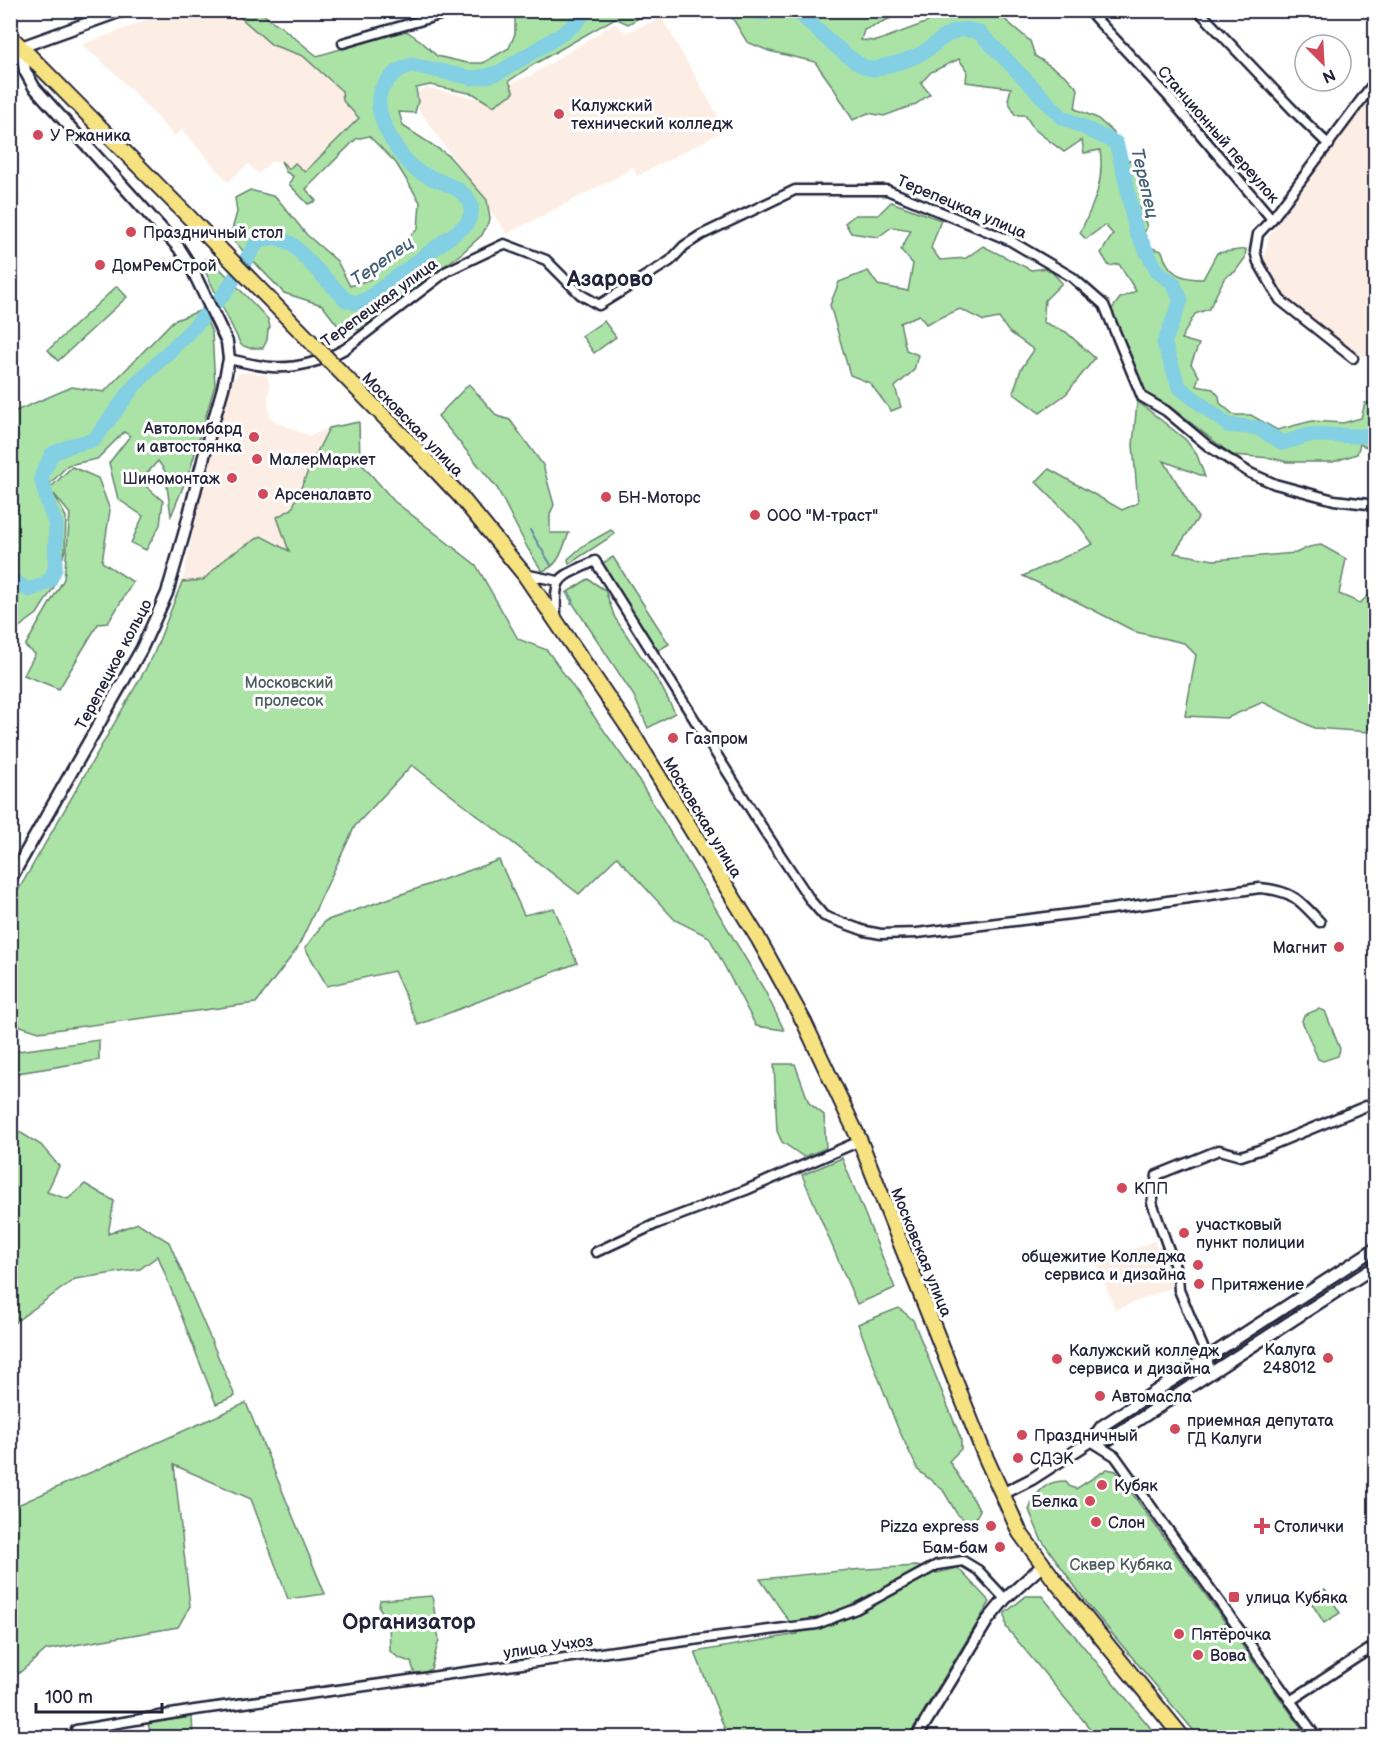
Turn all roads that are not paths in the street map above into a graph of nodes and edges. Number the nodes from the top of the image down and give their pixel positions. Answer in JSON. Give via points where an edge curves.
{"nodes":[{"id":1,"x":124,"y":10,"type":"edge"},
{"id":2,"x":457,"y":10,"type":"edge"},
{"id":3,"x":1089,"y":10,"type":"edge"},
{"id":4,"x":1198,"y":10,"type":"edge"},
{"id":5,"x":16,"y":41,"type":"edge"},
{"id":6,"x":343,"y":43,"type":"dead end"},
{"id":7,"x":1376,"y":80,"type":"edge"},
{"id":8,"x":1329,"y":145,"type":"junction"},
{"id":9,"x":1272,"y":219,"type":"junction"},
{"id":10,"x":1353,"y":358,"type":"dead end"},
{"id":11,"x":229,"y":359,"type":"junction"},
{"id":12,"x":1376,"y":505,"type":"edge"},
{"id":13,"x":524,"y":574,"type":"junction"},
{"id":14,"x":558,"y":581,"type":"junction"},
{"id":15,"x":556,"y":621,"type":"junction"},
{"id":16,"x":10,"y":880,"type":"edge"},
{"id":17,"x":1320,"y":922,"type":"dead end"},
{"id":18,"x":1376,"y":1102,"type":"edge"},
{"id":19,"x":860,"y":1141,"type":"junction"},
{"id":20,"x":1376,"y":1248,"type":"edge"},
{"id":21,"x":596,"y":1252,"type":"dead end"},
{"id":22,"x":1376,"y":1266,"type":"edge"},
{"id":23,"x":1207,"y":1357,"type":"junction"},
{"id":24,"x":1210,"y":1373,"type":"junction"},
{"id":25,"x":1092,"y":1441,"type":"junction"},
{"id":26,"x":1002,"y":1494,"type":"junction"},
{"id":27,"x":1043,"y":1565,"type":"junction"},
{"id":28,"x":1005,"y":1599,"type":"junction"},
{"id":29,"x":1376,"y":1646,"type":"edge"},
{"id":30,"x":1290,"y":1701,"type":"junction"},
{"id":31,"x":77,"y":1737,"type":"edge"},
{"id":32,"x":916,"y":1737,"type":"edge"},
{"id":33,"x":1183,"y":1737,"type":"edge"},
{"id":34,"x":1317,"y":1737,"type":"edge"}],
"edges":[{"from":1,"to":5,"type":"street"},
{"from":2,"to":6,"type":"street"},
{"from":3,"to":9,"type":"street","name":"Станционный переулок","via":[[1167,94]]},
{"from":4,"to":8,"type":"street"},
{"from":5,"to":11,"type":"street","name":"Терепецкое кольцо","via":[[33,87],[179,248],[227,342]]},
{"from":5,"to":13,"type":"main road","name":"Московская улица","bridge":true,"via":[[404,437],[460,496]]},
{"from":7,"to":8,"type":"street"},
{"from":8,"to":9,"type":"street"},
{"from":9,"to":10,"type":"street","name":"Станционный переулок","via":[[1258,234],[1255,251],[1280,300]]},
{"from":11,"to":12,"type":"street","name":"Терепецкая улица","via":[[274,368],[327,359],[447,271],[504,243],[546,260],[580,294],[599,305],[670,261],[701,235],[795,190],[887,190],[1009,240],[1072,277],[1104,305],[1142,397],[1166,411],[1208,446],[1275,484],[1334,500]]},
{"from":11,"to":16,"type":"street","name":"Терепецкое кольцо","via":[[167,593],[141,650]]},
{"from":13,"to":14,"type":"street"},
{"from":13,"to":15,"type":"main road","name":"Московская улица"},
{"from":14,"to":15,"type":"street"},
{"from":14,"to":17,"type":"street","via":[[595,561],[767,835],[824,916],[881,934],[917,933],[1260,888],[1292,895]]},
{"from":15,"to":19,"type":"main road","name":"Московская улица","via":[[632,733],[758,938],[804,1022]]},
{"from":18,"to":23,"type":"street","via":[[1262,1149],[1240,1156],[1219,1150],[1156,1175],[1152,1203],[1178,1275],[1179,1290]]},
{"from":19,"to":21,"type":"street"},
{"from":19,"to":26,"type":"main road","name":"Московская улица"},
{"from":20,"to":23,"type":"street"},
{"from":22,"to":24,"type":"street"},
{"from":23,"to":24,"type":"street"},
{"from":23,"to":25,"type":"street","via":[[1102,1426]]},
{"from":24,"to":25,"type":"street","via":[[1109,1439]]},
{"from":25,"to":26,"type":"street"},
{"from":25,"to":30,"type":"street","via":[[1115,1456]]},
{"from":26,"to":27,"type":"main road","name":"Московская улица","via":[[1020,1533]]},
{"from":27,"to":28,"type":"street"},
{"from":27,"to":33,"type":"main road","name":"Московская улица"},
{"from":28,"to":31,"type":"street","name":"улица Учхоз","via":[[978,1570],[963,1561],[937,1565],[856,1610],[817,1624],[195,1710],[76,1730]]},
{"from":28,"to":32,"type":"street","via":[[987,1621]]},
{"from":29,"to":30,"type":"street"},
{"from":30,"to":34,"type":"street"}]}
